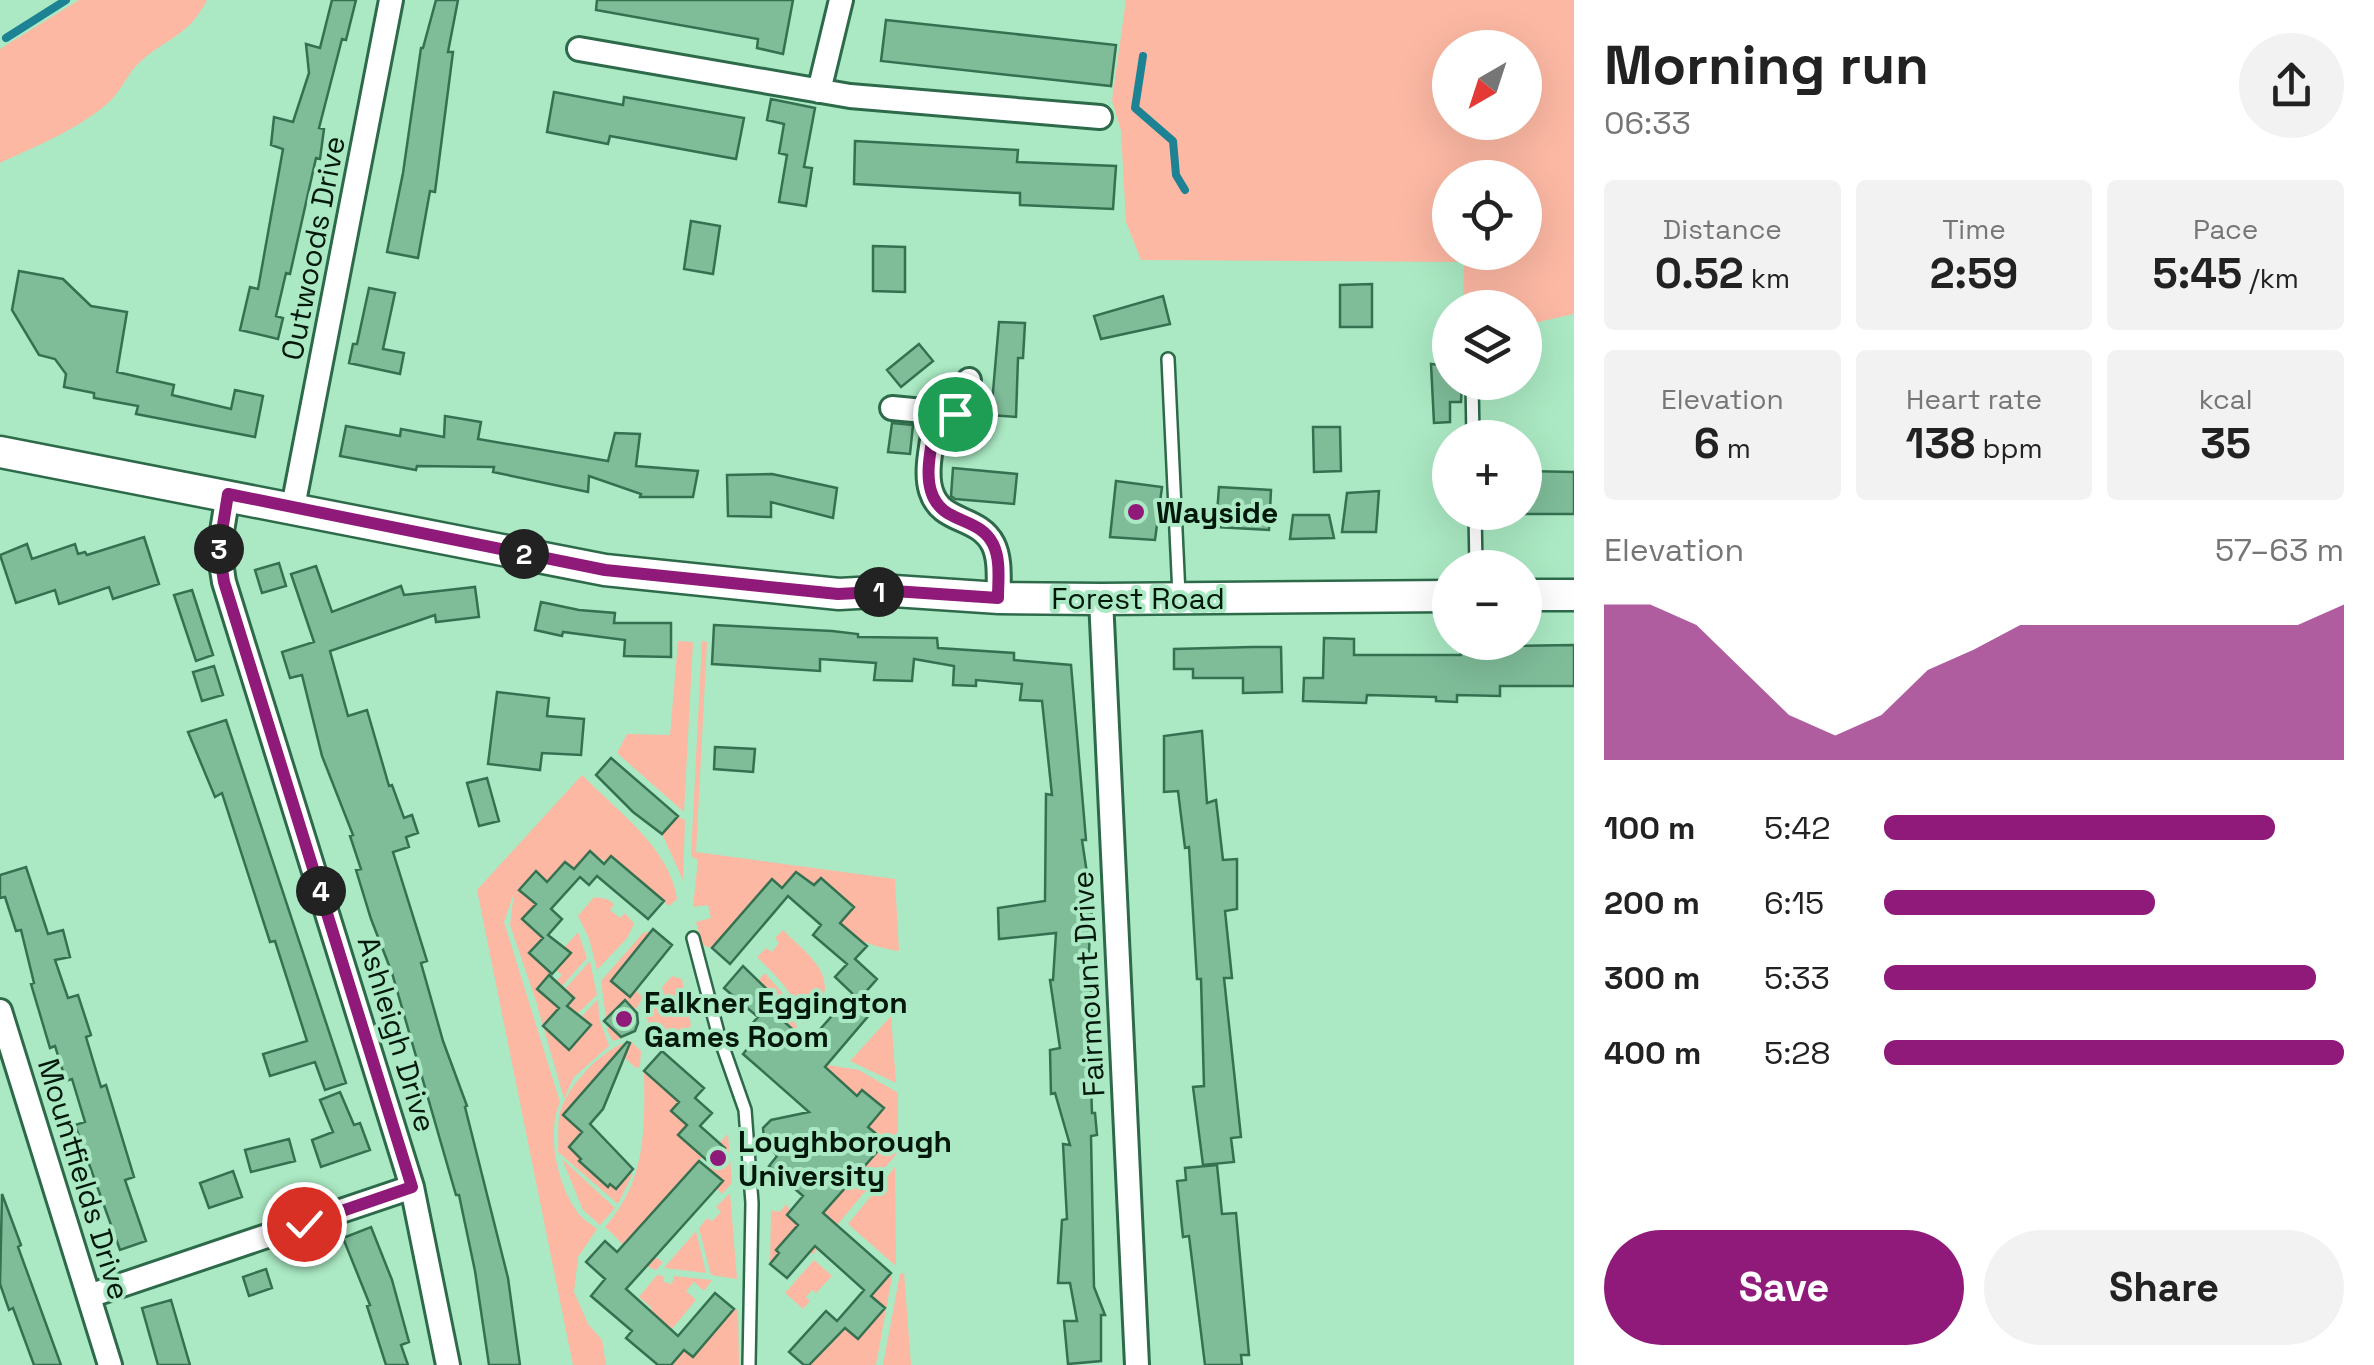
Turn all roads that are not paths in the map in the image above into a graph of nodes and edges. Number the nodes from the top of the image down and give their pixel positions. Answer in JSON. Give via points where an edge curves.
{"nodes":[{"id":1,"x":392,"y":0,"type":"edge"},
{"id":2,"x":841,"y":0,"type":"edge"},
{"id":3,"x":589,"y":59,"type":"dead end"},
{"id":4,"x":819,"y":90,"type":"junction"},
{"id":5,"x":1073,"y":114,"type":"junction"},
{"id":6,"x":1100,"y":117,"type":"dead end"},
{"id":7,"x":1072,"y":138,"type":"dead end"},
{"id":8,"x":1168,"y":359,"type":"dead end"},
{"id":9,"x":970,"y":380,"type":"dead end"},
{"id":10,"x":892,"y":408,"type":"dead end"},
{"id":11,"x":936,"y":414,"type":"junction"},
{"id":12,"x":0,"y":452,"type":"edge"},
{"id":13,"x":228,"y":494,"type":"junction"},
{"id":14,"x":293,"y":507,"type":"junction"},
{"id":15,"x":1542,"y":595,"type":"edge"},
{"id":16,"x":1574,"y":595,"type":"edge"},
{"id":17,"x":1432,"y":596,"type":"edge"},
{"id":18,"x":998,"y":598,"type":"junction"},
{"id":19,"x":1179,"y":599,"type":"junction"},
{"id":20,"x":1101,"y":600,"type":"junction"},
{"id":21,"x":692,"y":938,"type":"dead end"},
{"id":22,"x":0,"y":1012,"type":"edge"},
{"id":23,"x":412,"y":1187,"type":"junction"},
{"id":24,"x":88,"y":1296,"type":"junction"},
{"id":25,"x":110,"y":1365,"type":"edge"},
{"id":26,"x":448,"y":1365,"type":"edge"},
{"id":27,"x":750,"y":1365,"type":"edge"},
{"id":28,"x":1137,"y":1365,"type":"edge"}],
"edges":[{"from":1,"to":14,"type":"street","name":"Outwoods Drive"},
{"from":2,"to":4,"type":"street"},
{"from":3,"to":4,"type":"street"},
{"from":4,"to":5,"type":"street"},
{"from":5,"to":6,"type":"street"},
{"from":5,"to":7,"type":"street"},
{"from":8,"to":19,"type":"lane"},
{"from":9,"to":11,"type":"street","via":[[962,410]]},
{"from":10,"to":11,"type":"street"},
{"from":11,"to":18,"type":"street","via":[[931,492],[938,508],[977,525],[994,546]]},
{"from":12,"to":13,"type":"street","name":"Forest Road"},
{"from":13,"to":14,"type":"street","name":"Forest Road"},
{"from":13,"to":23,"type":"street","name":"Ashleigh Drive","via":[[219,550],[224,582]]},
{"from":14,"to":18,"type":"street","name":"Forest Road","via":[[605,570],[838,594]]},
{"from":15,"to":16,"type":"street"},
{"from":17,"to":19,"type":"street","name":"Forest Road"},
{"from":18,"to":20,"type":"street","name":"Forest Road"},
{"from":19,"to":20,"type":"street","name":"Forest Road"},
{"from":20,"to":28,"type":"street","name":"Fairmount Drive"},
{"from":21,"to":27,"type":"lane","via":[[745,1110],[752,1202]]},
{"from":22,"to":24,"type":"street","name":"Mountfields Drive"},
{"from":23,"to":24,"type":"street"},
{"from":23,"to":26,"type":"street","name":"Ashleigh Drive"},
{"from":24,"to":25,"type":"street","name":"Mountfields Drive"}]}
